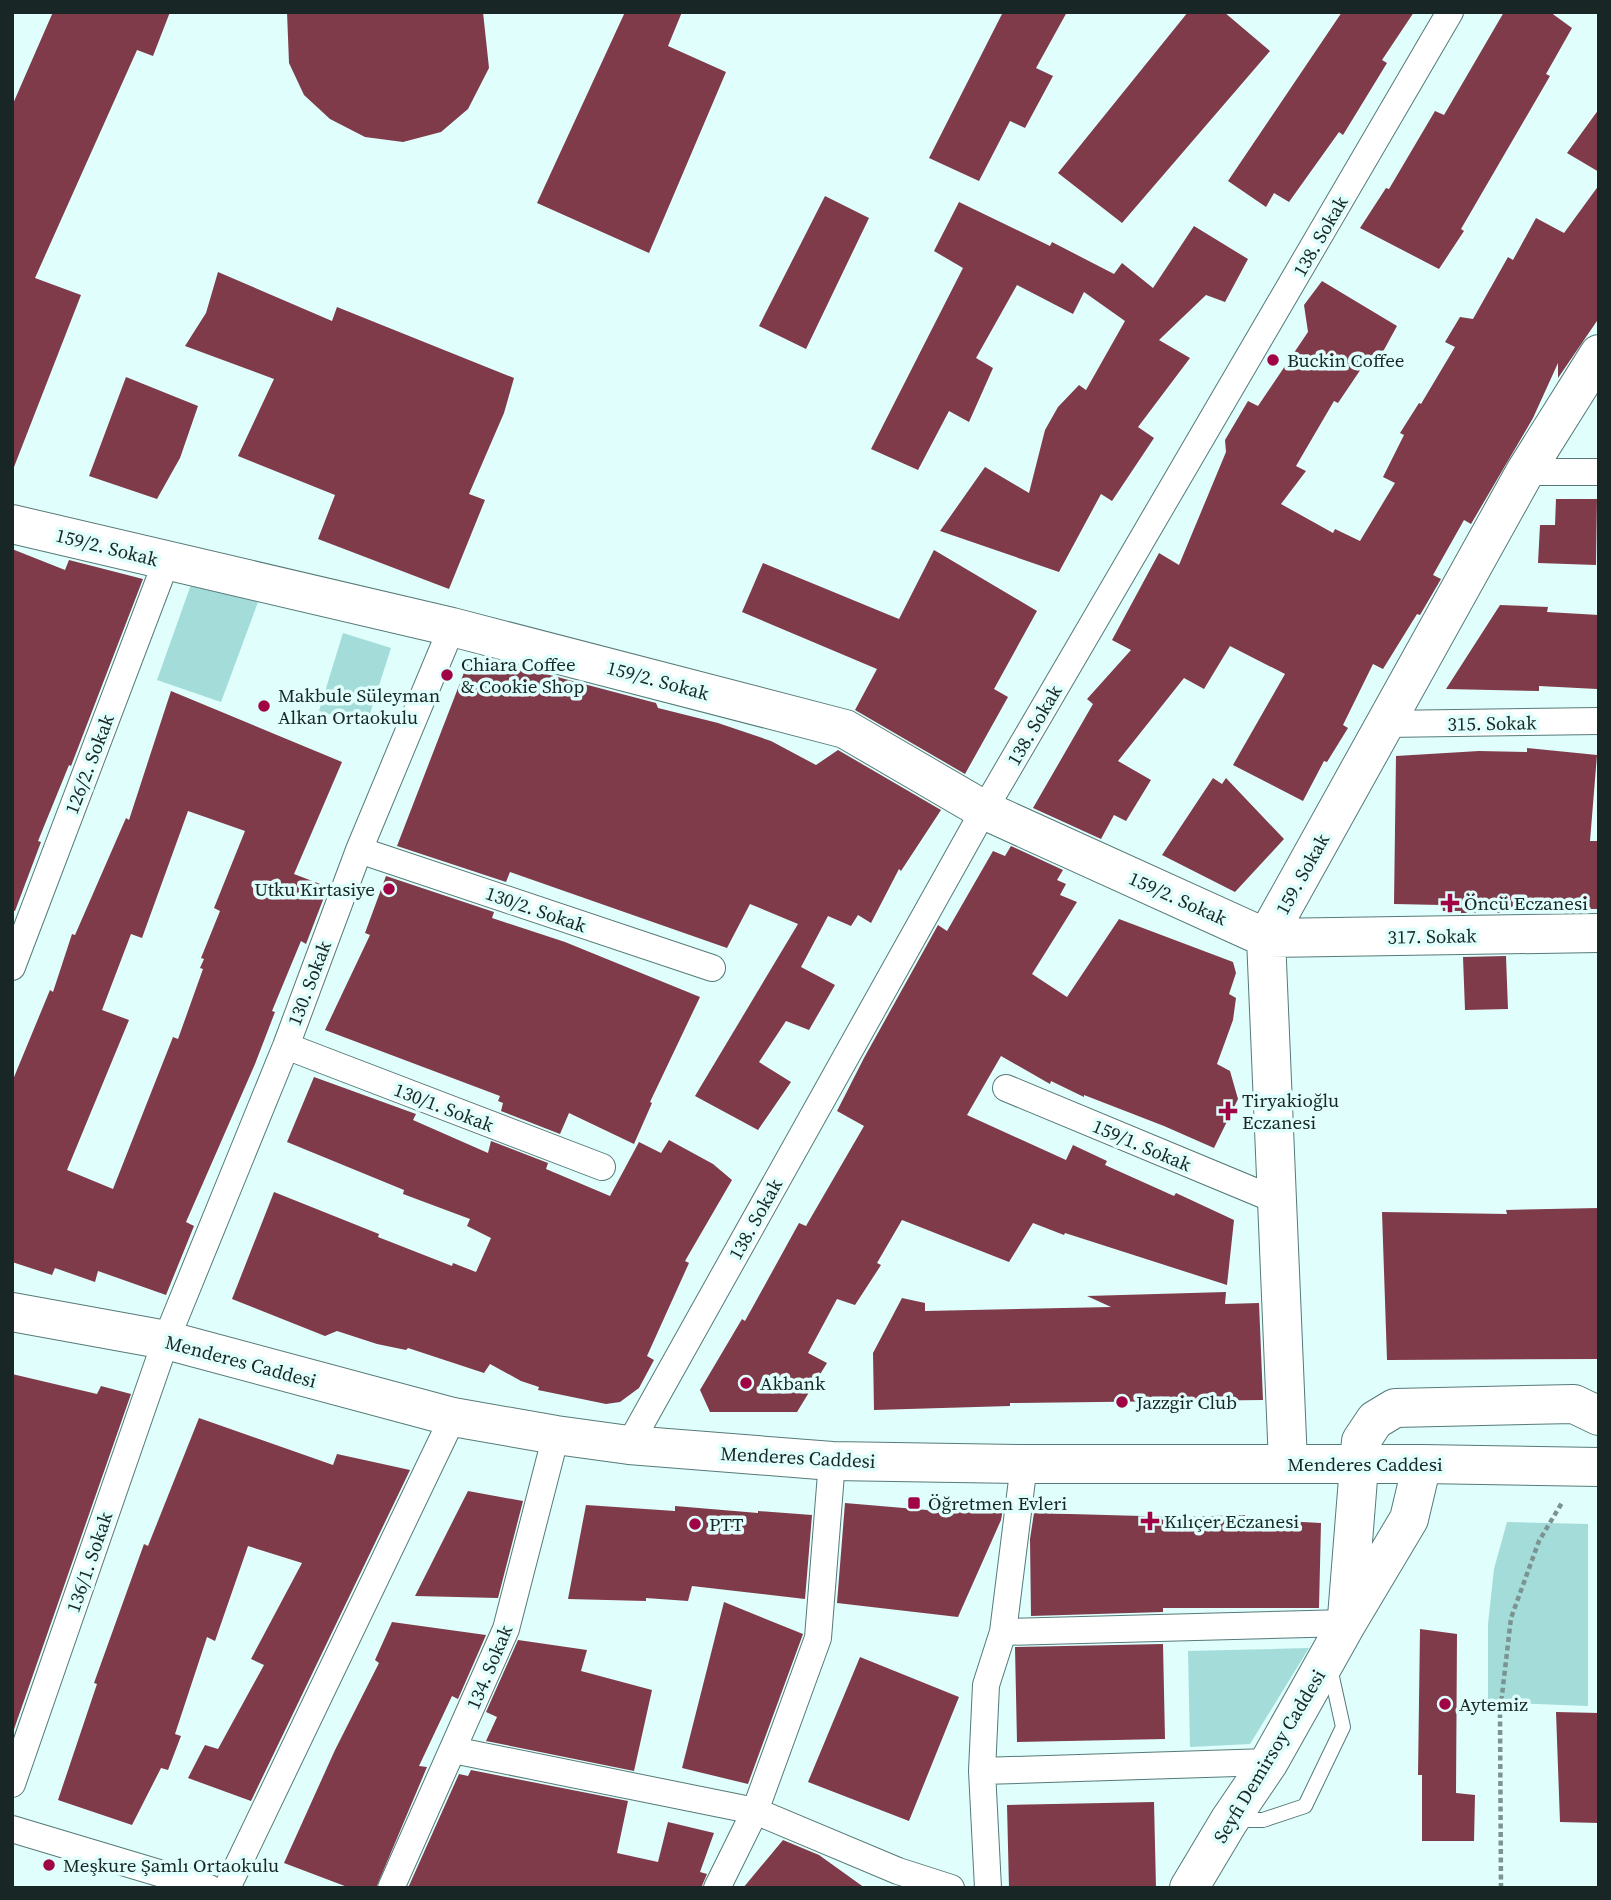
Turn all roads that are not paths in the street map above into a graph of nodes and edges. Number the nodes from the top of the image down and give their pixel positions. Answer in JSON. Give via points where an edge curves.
{"nodes":[{"id":1,"x":1450,"y":12,"type":"edge"},
{"id":2,"x":1599,"y":354,"type":"edge"},
{"id":3,"x":1525,"y":472,"type":"junction"},
{"id":4,"x":1599,"y":472,"type":"edge"},
{"id":5,"x":12,"y":524,"type":"edge"},
{"id":6,"x":166,"y":562,"type":"junction"},
{"id":7,"x":452,"y":627,"type":"junction"},
{"id":8,"x":1599,"y":721,"type":"edge"},
{"id":9,"x":1385,"y":724,"type":"junction"},
{"id":10,"x":984,"y":810,"type":"junction"},
{"id":11,"x":359,"y":850,"type":"junction"},
{"id":12,"x":1599,"y":933,"type":"edge"},
{"id":13,"x":1266,"y":939,"type":"junction"},
{"id":14,"x":12,"y":967,"type":"edge"},
{"id":15,"x":712,"y":968,"type":"dead end"},
{"id":16,"x":286,"y":1046,"type":"junction"},
{"id":17,"x":1006,"y":1088,"type":"dead end"},
{"id":18,"x":603,"y":1167,"type":"dead end"},
{"id":19,"x":1278,"y":1201,"type":"junction"},
{"id":20,"x":12,"y":1311,"type":"edge"},
{"id":21,"x":166,"y":1340,"type":"junction"},
{"id":22,"x":1599,"y":1416,"type":"edge"},
{"id":23,"x":453,"y":1417,"type":"junction"},
{"id":24,"x":556,"y":1435,"type":"junction"},
{"id":25,"x":629,"y":1445,"type":"junction"},
{"id":26,"x":832,"y":1461,"type":"junction"},
{"id":27,"x":1024,"y":1464,"type":"junction"},
{"id":28,"x":1288,"y":1464,"type":"junction"},
{"id":29,"x":1422,"y":1464,"type":"junction"},
{"id":30,"x":1361,"y":1465,"type":"junction"},
{"id":31,"x":1591,"y":1467,"type":"edge"},
{"id":32,"x":1347,"y":1623,"type":"junction"},
{"id":33,"x":1003,"y":1632,"type":"junction"},
{"id":34,"x":1327,"y":1660,"type":"junction"},
{"id":35,"x":453,"y":1750,"type":"junction"},
{"id":36,"x":1269,"y":1762,"type":"junction"},
{"id":37,"x":982,"y":1771,"type":"junction"},
{"id":38,"x":12,"y":1784,"type":"edge"},
{"id":39,"x":755,"y":1811,"type":"junction"},
{"id":40,"x":1229,"y":1821,"type":"junction"},
{"id":41,"x":12,"y":1829,"type":"edge"},
{"id":42,"x":895,"y":1880,"type":"edge"},
{"id":43,"x":209,"y":1888,"type":"edge"},
{"id":44,"x":227,"y":1888,"type":"edge"},
{"id":45,"x":391,"y":1888,"type":"edge"},
{"id":46,"x":717,"y":1888,"type":"edge"},
{"id":47,"x":951,"y":1888,"type":"edge"},
{"id":48,"x":988,"y":1888,"type":"edge"},
{"id":49,"x":1189,"y":1888,"type":"edge"}],
"edges":[{"from":1,"to":10,"type":"street","name":"138. Sokak"},
{"from":2,"to":3,"type":"street","name":"159. Sokak"},
{"from":3,"to":4,"type":"street"},
{"from":3,"to":9,"type":"street","name":"159. Sokak"},
{"from":5,"to":6,"type":"street","name":"159/2. Sokak"},
{"from":6,"to":7,"type":"street","name":"159/2. Sokak"},
{"from":6,"to":14,"type":"street","name":"126/2. Sokak"},
{"from":7,"to":10,"type":"street","name":"159/2. Sokak","via":[[845,729]]},
{"from":7,"to":11,"type":"street","name":"130. Sokak"},
{"from":8,"to":9,"type":"street","name":"315. Sokak"},
{"from":9,"to":13,"type":"street","name":"159. Sokak"},
{"from":10,"to":13,"type":"street","name":"159/2. Sokak"},
{"from":10,"to":25,"type":"street","name":"138. Sokak"},
{"from":11,"to":15,"type":"street","name":"130/2. Sokak"},
{"from":11,"to":16,"type":"street","name":"130. Sokak"},
{"from":12,"to":13,"type":"street","name":"317. Sokak"},
{"from":13,"to":19,"type":"street"},
{"from":16,"to":18,"type":"street","name":"130/1. Sokak"},
{"from":16,"to":21,"type":"street","name":"130. Sokak"},
{"from":17,"to":19,"type":"street","name":"159/1. Sokak"},
{"from":19,"to":28,"type":"street"},
{"from":20,"to":21,"type":"street","name":"Menderes Caddesi"},
{"from":21,"to":23,"type":"street","name":"Menderes Caddesi"},
{"from":21,"to":38,"type":"street","name":"136/1. Sokak"},
{"from":22,"to":30,"type":"street","name":"Seyfi Demirsoy Caddesi","via":[[1574,1404],[1395,1408],[1375,1420],[1361,1441]]},
{"from":23,"to":24,"type":"street","name":"Menderes Caddesi"},
{"from":23,"to":44,"type":"street"},
{"from":24,"to":25,"type":"street","name":"Menderes Caddesi"},
{"from":24,"to":35,"type":"street","name":"134. Sokak","via":[[506,1629]]},
{"from":25,"to":26,"type":"street","name":"Menderes Caddesi"},
{"from":26,"to":27,"type":"street","name":"Menderes Caddesi"},
{"from":26,"to":39,"type":"street","via":[[818,1638]]},
{"from":27,"to":28,"type":"street","name":"Menderes Caddesi"},
{"from":27,"to":33,"type":"street"},
{"from":28,"to":30,"type":"street","name":"Menderes Caddesi"},
{"from":29,"to":30,"type":"street","name":"Menderes Caddesi"},
{"from":29,"to":31,"type":"street","name":"Menderes Caddesi"},
{"from":29,"to":32,"type":"street","name":"Seyfi Demirsoy Caddesi","via":[[1409,1519]]},
{"from":30,"to":32,"type":"street","name":"Seyfi Demirsoy Caddesi"},
{"from":32,"to":33,"type":"street"},
{"from":32,"to":34,"type":"street","name":"Seyfi Demirsoy Caddesi"},
{"from":33,"to":37,"type":"street","via":[[986,1685]]},
{"from":34,"to":36,"type":"street","name":"Seyfi Demirsoy Caddesi"},
{"from":34,"to":40,"type":"lane","via":[[1343,1727],[1305,1806],[1263,1820]]},
{"from":35,"to":39,"type":"street"},
{"from":35,"to":45,"type":"street","name":"134. Sokak"},
{"from":36,"to":37,"type":"street"},
{"from":36,"to":40,"type":"street","name":"Seyfi Demirsoy Caddesi"},
{"from":37,"to":48,"type":"street"},
{"from":39,"to":42,"type":"street"},
{"from":39,"to":46,"type":"street"},
{"from":40,"to":49,"type":"street","name":"Seyfi Demirsoy Caddesi"},
{"from":41,"to":43,"type":"street"},
{"from":42,"to":47,"type":"street"}]}
